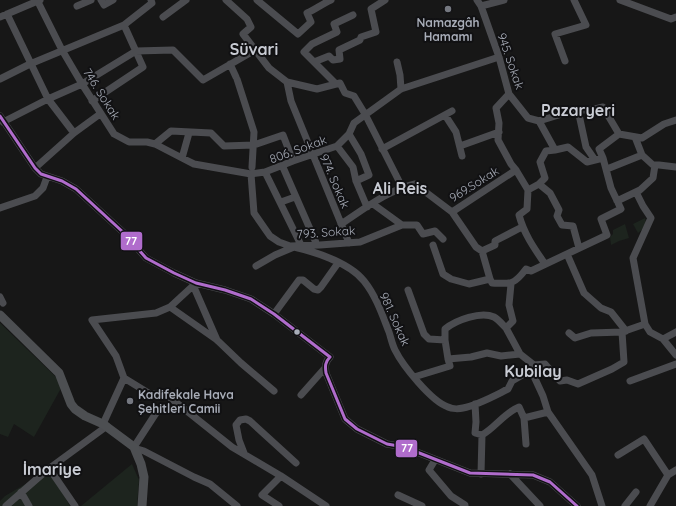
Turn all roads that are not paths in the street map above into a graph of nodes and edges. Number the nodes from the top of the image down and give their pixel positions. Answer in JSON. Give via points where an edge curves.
{"nodes":[{"id":1,"x":38,"y":0,"type":"edge"},
{"id":2,"x":91,"y":0,"type":"edge"},
{"id":3,"x":102,"y":0,"type":"edge"},
{"id":4,"x":113,"y":0,"type":"edge"},
{"id":5,"x":186,"y":0,"type":"edge"},
{"id":6,"x":226,"y":0,"type":"edge"},
{"id":7,"x":257,"y":0,"type":"edge"},
{"id":8,"x":331,"y":0,"type":"edge"},
{"id":9,"x":385,"y":0,"type":"edge"},
{"id":10,"x":504,"y":0,"type":"edge"},
{"id":11,"x":574,"y":0,"type":"edge"},
{"id":12,"x":620,"y":0,"type":"edge"},
{"id":13,"x":154,"y":1,"type":"edge"},
{"id":14,"x":479,"y":3,"type":"edge"},
{"id":15,"x":77,"y":6,"type":"dead end"},
{"id":16,"x":7,"y":14,"type":"junction"},
{"id":17,"x":353,"y":15,"type":"dead end"},
{"id":18,"x":0,"y":17,"type":"edge"},
{"id":19,"x":163,"y":17,"type":"dead end"},
{"id":20,"x":676,"y":17,"type":"edge"},
{"id":21,"x":124,"y":25,"type":"junction"},
{"id":22,"x":62,"y":50,"type":"junction"},
{"id":23,"x":255,"y":50,"type":"junction"},
{"id":24,"x":136,"y":51,"type":"junction"},
{"id":25,"x":498,"y":57,"type":"junction"},
{"id":26,"x":565,"y":61,"type":"dead end"},
{"id":27,"x":314,"y":62,"type":"junction"},
{"id":28,"x":397,"y":62,"type":"dead end"},
{"id":29,"x":30,"y":64,"type":"junction"},
{"id":30,"x":230,"y":64,"type":"junction"},
{"id":31,"x":0,"y":79,"type":"edge"},
{"id":32,"x":287,"y":82,"type":"junction"},
{"id":33,"x":82,"y":84,"type":"junction"},
{"id":34,"x":336,"y":84,"type":"junction"},
{"id":35,"x":401,"y":89,"type":"junction"},
{"id":36,"x":509,"y":94,"type":"junction"},
{"id":37,"x":48,"y":99,"type":"junction"},
{"id":38,"x":92,"y":101,"type":"junction"},
{"id":39,"x":578,"y":110,"type":"junction"},
{"id":40,"x":100,"y":114,"type":"junction"},
{"id":41,"x":365,"y":114,"type":"junction"},
{"id":42,"x":1,"y":119,"type":"edge"},
{"id":43,"x":676,"y":120,"type":"edge"},
{"id":44,"x":539,"y":121,"type":"junction"},
{"id":45,"x":499,"y":132,"type":"junction"},
{"id":46,"x":74,"y":133,"type":"junction"},
{"id":47,"x":189,"y":133,"type":"junction"},
{"id":48,"x":349,"y":134,"type":"junction"},
{"id":49,"x":619,"y":134,"type":"junction"},
{"id":50,"x":635,"y":137,"type":"junction"},
{"id":51,"x":156,"y":144,"type":"junction"},
{"id":52,"x":254,"y":145,"type":"junction"},
{"id":53,"x":337,"y":146,"type":"junction"},
{"id":54,"x":460,"y":146,"type":"junction"},
{"id":55,"x":382,"y":149,"type":"junction"},
{"id":56,"x":555,"y":150,"type":"junction"},
{"id":57,"x":311,"y":154,"type":"junction"},
{"id":58,"x":642,"y":155,"type":"junction"},
{"id":59,"x":462,"y":156,"type":"dead end"},
{"id":60,"x":182,"y":158,"type":"junction"},
{"id":61,"x":604,"y":158,"type":"junction"},
{"id":62,"x":595,"y":160,"type":"junction"},
{"id":63,"x":293,"y":161,"type":"junction"},
{"id":64,"x":282,"y":165,"type":"junction"},
{"id":65,"x":655,"y":165,"type":"junction"},
{"id":66,"x":676,"y":167,"type":"edge"},
{"id":67,"x":36,"y":168,"type":"junction"},
{"id":68,"x":228,"y":169,"type":"joint"},
{"id":69,"x":607,"y":169,"type":"junction"},
{"id":70,"x":251,"y":170,"type":"junction"},
{"id":71,"x":516,"y":170,"type":"junction"},
{"id":72,"x":265,"y":172,"type":"junction"},
{"id":73,"x":47,"y":177,"type":"junction"},
{"id":74,"x":356,"y":181,"type":"junction"},
{"id":75,"x":539,"y":184,"type":"junction"},
{"id":76,"x":402,"y":187,"type":"junction"},
{"id":77,"x":528,"y":190,"type":"junction"},
{"id":78,"x":636,"y":192,"type":"junction"},
{"id":79,"x":296,"y":197,"type":"junction"},
{"id":80,"x":617,"y":201,"type":"junction"},
{"id":81,"x":281,"y":202,"type":"junction"},
{"id":82,"x":370,"y":205,"type":"junction"},
{"id":83,"x":0,"y":208,"type":"edge"},
{"id":84,"x":452,"y":212,"type":"junction"},
{"id":85,"x":341,"y":224,"type":"junction"},
{"id":86,"x":402,"y":225,"type":"junction"},
{"id":87,"x":522,"y":227,"type":"junction"},
{"id":88,"x":443,"y":239,"type":"dead end"},
{"id":89,"x":348,"y":243,"type":"junction"},
{"id":90,"x":317,"y":245,"type":"junction"},
{"id":91,"x":433,"y":245,"type":"dead end"},
{"id":92,"x":295,"y":246,"type":"junction"},
{"id":93,"x":579,"y":248,"type":"junction"},
{"id":94,"x":482,"y":251,"type":"junction"},
{"id":95,"x":567,"y":254,"type":"junction"},
{"id":96,"x":338,"y":263,"type":"junction"},
{"id":97,"x":545,"y":264,"type":"junction"},
{"id":98,"x":256,"y":266,"type":"dead end"},
{"id":99,"x":490,"y":279,"type":"junction"},
{"id":100,"x":194,"y":284,"type":"junction"},
{"id":101,"x":511,"y":284,"type":"junction"},
{"id":102,"x":408,"y":290,"type":"dead end"},
{"id":103,"x":170,"y":307,"type":"junction"},
{"id":104,"x":274,"y":314,"type":"junction"},
{"id":105,"x":0,"y":315,"type":"edge"},
{"id":106,"x":645,"y":324,"type":"junction"},
{"id":107,"x":506,"y":328,"type":"junction"},
{"id":108,"x":624,"y":331,"type":"junction"},
{"id":109,"x":676,"y":332,"type":"edge"},
{"id":110,"x":569,"y":333,"type":"dead end"},
{"id":111,"x":663,"y":339,"type":"junction"},
{"id":112,"x":217,"y":340,"type":"junction"},
{"id":113,"x":445,"y":340,"type":"junction"},
{"id":114,"x":520,"y":354,"type":"junction"},
{"id":115,"x":676,"y":355,"type":"edge"},
{"id":116,"x":448,"y":359,"type":"junction"},
{"id":117,"x":676,"y":364,"type":"edge"},
{"id":118,"x":325,"y":368,"type":"junction"},
{"id":119,"x":533,"y":368,"type":"junction"},
{"id":120,"x":414,"y":377,"type":"junction"},
{"id":121,"x":124,"y":378,"type":"junction"},
{"id":122,"x":630,"y":381,"type":"dead end"},
{"id":123,"x":274,"y":391,"type":"dead end"},
{"id":124,"x":301,"y":395,"type":"dead end"},
{"id":125,"x":475,"y":404,"type":"junction"},
{"id":126,"x":158,"y":410,"type":"dead end"},
{"id":127,"x":548,"y":412,"type":"junction"},
{"id":128,"x":524,"y":418,"type":"junction"},
{"id":129,"x":105,"y":425,"type":"junction"},
{"id":130,"x":482,"y":435,"type":"junction"},
{"id":131,"x":526,"y":444,"type":"dead end"},
{"id":132,"x":134,"y":448,"type":"junction"},
{"id":133,"x":244,"y":453,"type":"junction"},
{"id":134,"x":618,"y":455,"type":"dead end"},
{"id":135,"x":435,"y":460,"type":"junction"},
{"id":136,"x":296,"y":463,"type":"dead end"},
{"id":137,"x":49,"y":468,"type":"junction"},
{"id":138,"x":676,"y":470,"type":"edge"},
{"id":139,"x":481,"y":474,"type":"junction"},
{"id":140,"x":510,"y":474,"type":"junction"},
{"id":141,"x":668,"y":475,"type":"junction"},
{"id":142,"x":281,"y":476,"type":"junction"},
{"id":143,"x":21,"y":492,"type":"junction"},
{"id":144,"x":636,"y":492,"type":"dead end"},
{"id":145,"x":398,"y":494,"type":"dead end"},
{"id":146,"x":6,"y":506,"type":"edge"},
{"id":147,"x":29,"y":506,"type":"edge"},
{"id":148,"x":75,"y":506,"type":"edge"},
{"id":149,"x":142,"y":506,"type":"edge"},
{"id":150,"x":237,"y":506,"type":"edge"},
{"id":151,"x":279,"y":506,"type":"edge"},
{"id":152,"x":326,"y":506,"type":"edge"},
{"id":153,"x":422,"y":506,"type":"edge"},
{"id":154,"x":464,"y":506,"type":"edge"},
{"id":155,"x":540,"y":506,"type":"edge"},
{"id":156,"x":577,"y":506,"type":"edge"},
{"id":157,"x":602,"y":506,"type":"edge"},
{"id":158,"x":625,"y":506,"type":"edge"},
{"id":159,"x":650,"y":506,"type":"edge"}],
"edges":[{"from":1,"to":16,"type":"street"},
{"from":1,"to":22,"type":"street","name":"746. Sokak"},
{"from":2,"to":15,"type":"street"},
{"from":3,"to":4,"type":"street","via":[[104,5]]},
{"from":5,"to":19,"type":"street"},
{"from":6,"to":23,"type":"street","via":[[247,19],[251,27],[243,34]]},
{"from":7,"to":8,"type":"street","via":[[298,34],[311,22],[308,13]]},
{"from":9,"to":27,"type":"street","via":[[371,9],[376,32],[338,50],[340,59],[333,60],[329,56]]},
{"from":10,"to":14,"type":"street"},
{"from":11,"to":26,"type":"street","via":[[586,24],[555,34]]},
{"from":12,"to":20,"type":"street","via":[[671,19]]},
{"from":13,"to":21,"type":"street"},
{"from":14,"to":25,"type":"street","name":"945. Sokak"},
{"from":16,"to":18,"type":"street"},
{"from":16,"to":29,"type":"street"},
{"from":17,"to":27,"type":"street","via":[[334,24],[337,32],[312,44],[304,52]]},
{"from":21,"to":22,"type":"street"},
{"from":21,"to":24,"type":"street"},
{"from":22,"to":29,"type":"street"},
{"from":22,"to":33,"type":"street","name":"746. Sokak"},
{"from":23,"to":30,"type":"street"},
{"from":23,"to":32,"type":"street","via":[[269,68]]},
{"from":24,"to":30,"type":"street","via":[[172,50],[203,80]]},
{"from":24,"to":33,"type":"street"},
{"from":24,"to":38,"type":"street","via":[[143,67]]},
{"from":25,"to":35,"type":"street","name":"806. Sokak"},
{"from":25,"to":36,"type":"street","name":"945. Sokak"},
{"from":27,"to":34,"type":"street"},
{"from":28,"to":35,"type":"street"},
{"from":29,"to":31,"type":"street"},
{"from":29,"to":37,"type":"street"},
{"from":30,"to":52,"type":"street","name":"793. Sokak","via":[[254,132]]},
{"from":32,"to":34,"type":"street","via":[[317,89]]},
{"from":32,"to":57,"type":"street","name":"974. Sokak","via":[[291,101]]},
{"from":33,"to":37,"type":"street"},
{"from":33,"to":38,"type":"street","name":"746. Sokak"},
{"from":34,"to":41,"type":"street","via":[[340,83],[346,94],[354,96]]},
{"from":35,"to":41,"type":"street","name":"806. Sokak"},
{"from":36,"to":44,"type":"street","name":"945. Sokak","via":[[528,118]]},
{"from":36,"to":45,"type":"street","via":[[496,108]]},
{"from":37,"to":42,"type":"street"},
{"from":37,"to":46,"type":"street"},
{"from":38,"to":40,"type":"street","name":"746. Sokak"},
{"from":39,"to":44,"type":"street"},
{"from":39,"to":49,"type":"street","via":[[603,107]]},
{"from":39,"to":62,"type":"street","via":[[586,147]]},
{"from":40,"to":46,"type":"street"},
{"from":40,"to":51,"type":"street","name":"746. Sokak","via":[[114,134],[129,142]]},
{"from":41,"to":48,"type":"street","name":"806. Sokak","via":[[354,123]]},
{"from":41,"to":55,"type":"street"},
{"from":42,"to":67,"type":"street"},
{"from":43,"to":50,"type":"street","via":[[664,124],[642,138]]},
{"from":44,"to":56,"type":"street"},
{"from":45,"to":54,"type":"street"},
{"from":45,"to":71,"type":"street","via":[[498,140]]},
{"from":46,"to":67,"type":"street"},
{"from":47,"to":51,"type":"street","via":[[172,131]]},
{"from":47,"to":52,"type":"street","via":[[212,133],[224,146]]},
{"from":47,"to":60,"type":"street"},
{"from":48,"to":53,"type":"street","name":"806. Sokak"},
{"from":48,"to":74,"type":"street","via":[[369,175]]},
{"from":49,"to":50,"type":"street"},
{"from":49,"to":61,"type":"street","via":[[599,149]]},
{"from":50,"to":58,"type":"street"},
{"from":51,"to":60,"type":"street","name":"746. Sokak"},
{"from":52,"to":63,"type":"street","via":[[283,135]]},
{"from":52,"to":70,"type":"street","name":"793. Sokak"},
{"from":53,"to":57,"type":"street","name":"806. Sokak"},
{"from":53,"to":74,"type":"street","via":[[353,167]]},
{"from":54,"to":55,"type":"street","via":[[449,113]]},
{"from":54,"to":59,"type":"street"},
{"from":55,"to":76,"type":"street"},
{"from":56,"to":62,"type":"street","via":[[568,147],[587,162]]},
{"from":56,"to":75,"type":"street","via":[[546,151],[540,162],[545,178]]},
{"from":57,"to":63,"type":"street","name":"806. Sokak"},
{"from":57,"to":85,"type":"street","name":"974. Sokak"},
{"from":58,"to":65,"type":"street"},
{"from":58,"to":69,"type":"street"},
{"from":60,"to":68,"type":"street","name":"746. Sokak","via":[[194,164]]},
{"from":61,"to":62,"type":"street"},
{"from":61,"to":69,"type":"street"},
{"from":63,"to":64,"type":"street","name":"806. Sokak"},
{"from":64,"to":72,"type":"street","name":"806. Sokak"},
{"from":64,"to":79,"type":"street"},
{"from":65,"to":66,"type":"street"},
{"from":65,"to":78,"type":"street","via":[[653,178]]},
{"from":67,"to":73,"type":"street"},
{"from":68,"to":70,"type":"street","name":"806. Sokak"},
{"from":69,"to":80,"type":"street"},
{"from":70,"to":72,"type":"street","name":"806. Sokak"},
{"from":70,"to":92,"type":"street","name":"793. Sokak","via":[[254,213],[270,236],[279,242]]},
{"from":71,"to":77,"type":"street"},
{"from":71,"to":84,"type":"street","name":"969.Sokak"},
{"from":72,"to":81,"type":"street"},
{"from":73,"to":83,"type":"street","via":[[43,188],[35,196]]},
{"from":73,"to":100,"type":"street","via":[[62,181],[76,189],[124,233],[146,258]]},
{"from":74,"to":82,"type":"street"},
{"from":75,"to":77,"type":"street"},
{"from":75,"to":93,"type":"street","via":[[550,193],[559,210],[557,216],[562,225],[573,226]]},
{"from":76,"to":82,"type":"street"},
{"from":76,"to":84,"type":"street","name":"969.Sokak","via":[[415,184]]},
{"from":77,"to":87,"type":"street","via":[[527,209],[519,215]]},
{"from":78,"to":80,"type":"street"},
{"from":78,"to":106,"type":"street","via":[[650,218],[633,258]]},
{"from":79,"to":81,"type":"street"},
{"from":79,"to":90,"type":"street"},
{"from":80,"to":93,"type":"street","via":[[621,209],[601,219],[607,235]]},
{"from":81,"to":92,"type":"street"},
{"from":82,"to":85,"type":"street"},
{"from":82,"to":86,"type":"street"},
{"from":84,"to":94,"type":"street","via":[[476,247]]},
{"from":85,"to":89,"type":"street","name":"974. Sokak"},
{"from":86,"to":88,"type":"street","via":[[417,225],[423,234],[435,232]]},
{"from":86,"to":89,"type":"street","name":"793. Sokak","via":[[360,242]]},
{"from":87,"to":94,"type":"street","via":[[494,241],[495,245]]},
{"from":87,"to":97,"type":"street"},
{"from":89,"to":90,"type":"street","name":"793. Sokak"},
{"from":90,"to":92,"type":"street","name":"793. Sokak"},
{"from":91,"to":99,"type":"street","via":[[443,274],[451,279],[469,284]]},
{"from":92,"to":96,"type":"street","name":"981. Sokak"},
{"from":92,"to":98,"type":"street"},
{"from":93,"to":95,"type":"street"},
{"from":94,"to":99,"type":"street"},
{"from":95,"to":97,"type":"street"},
{"from":95,"to":108,"type":"street","via":[[584,293],[601,308],[611,312]]},
{"from":96,"to":104,"type":"street","via":[[318,290],[299,280]]},
{"from":96,"to":120,"type":"street","name":"981. Sokak","via":[[363,280],[379,307],[395,349]]},
{"from":97,"to":101,"type":"street","via":[[531,271],[526,269],[518,280]]},
{"from":99,"to":101,"type":"street","via":[[492,283]]},
{"from":100,"to":103,"type":"street"},
{"from":100,"to":104,"type":"street","via":[[225,290],[251,299]]},
{"from":100,"to":112,"type":"street"},
{"from":101,"to":107,"type":"street","via":[[510,305],[513,321]]},
{"from":102,"to":113,"type":"street","via":[[424,334],[429,339]]},
{"from":103,"to":112,"type":"street"},
{"from":103,"to":121,"type":"street","via":[[156,313],[92,320],[116,356]]},
{"from":104,"to":118,"type":"street","via":[[330,357]]},
{"from":105,"to":129,"type":"main road","via":[[59,373],[75,409]]},
{"from":106,"to":108,"type":"street"},
{"from":106,"to":111,"type":"street","via":[[650,332]]},
{"from":107,"to":113,"type":"street","via":[[494,318],[480,314],[451,324],[445,329]]},
{"from":107,"to":114,"type":"street"},
{"from":108,"to":110,"type":"street","via":[[575,338]]},
{"from":108,"to":119,"type":"street","via":[[624,362],[578,384],[567,380],[560,381],[545,364]]},
{"from":109,"to":111,"type":"street"},
{"from":111,"to":115,"type":"street"},
{"from":112,"to":123,"type":"street"},
{"from":113,"to":116,"type":"street"},
{"from":114,"to":116,"type":"street","via":[[501,356],[487,353]]},
{"from":114,"to":119,"type":"street"},
{"from":116,"to":120,"type":"street","via":[[450,366]]},
{"from":117,"to":122,"type":"street"},
{"from":118,"to":124,"type":"street"},
{"from":118,"to":135,"type":"street","via":[[345,418],[350,424],[387,444],[409,449]]},
{"from":119,"to":125,"type":"street","name":"981. Sokak","via":[[512,381],[508,389]]},
{"from":119,"to":127,"type":"street"},
{"from":120,"to":125,"type":"street","name":"981. Sokak","via":[[433,398],[448,407],[463,408]]},
{"from":121,"to":129,"type":"street"},
{"from":121,"to":133,"type":"street","via":[[150,394],[168,396],[232,447]]},
{"from":125,"to":130,"type":"street","via":[[474,433]]},
{"from":126,"to":132,"type":"street"},
{"from":127,"to":128,"type":"street"},
{"from":127,"to":157,"type":"street","via":[[592,475]]},
{"from":128,"to":130,"type":"street","via":[[519,407],[511,410],[492,430]]},
{"from":128,"to":131,"type":"street"},
{"from":129,"to":132,"type":"main road"},
{"from":129,"to":137,"type":"street"},
{"from":130,"to":139,"type":"street"},
{"from":132,"to":149,"type":"main road","via":[[142,464],[144,477]]},
{"from":132,"to":150,"type":"street","via":[[210,484]]},
{"from":133,"to":136,"type":"street","via":[[236,425],[240,420],[246,419]]},
{"from":133,"to":142,"type":"street"},
{"from":134,"to":141,"type":"street","via":[[644,438]]},
{"from":135,"to":139,"type":"street","via":[[470,473]]},
{"from":135,"to":154,"type":"street","via":[[429,470],[451,496]]},
{"from":137,"to":143,"type":"street"},
{"from":137,"to":148,"type":"street"},
{"from":138,"to":141,"type":"street"},
{"from":139,"to":140,"type":"street"},
{"from":140,"to":155,"type":"street"},
{"from":140,"to":156,"type":"street","via":[[533,475],[550,482]]},
{"from":141,"to":159,"type":"street"},
{"from":142,"to":151,"type":"street","via":[[262,495]]},
{"from":142,"to":152,"type":"street"},
{"from":143,"to":146,"type":"street"},
{"from":143,"to":147,"type":"street"},
{"from":144,"to":158,"type":"street"},
{"from":145,"to":153,"type":"street"}]}
